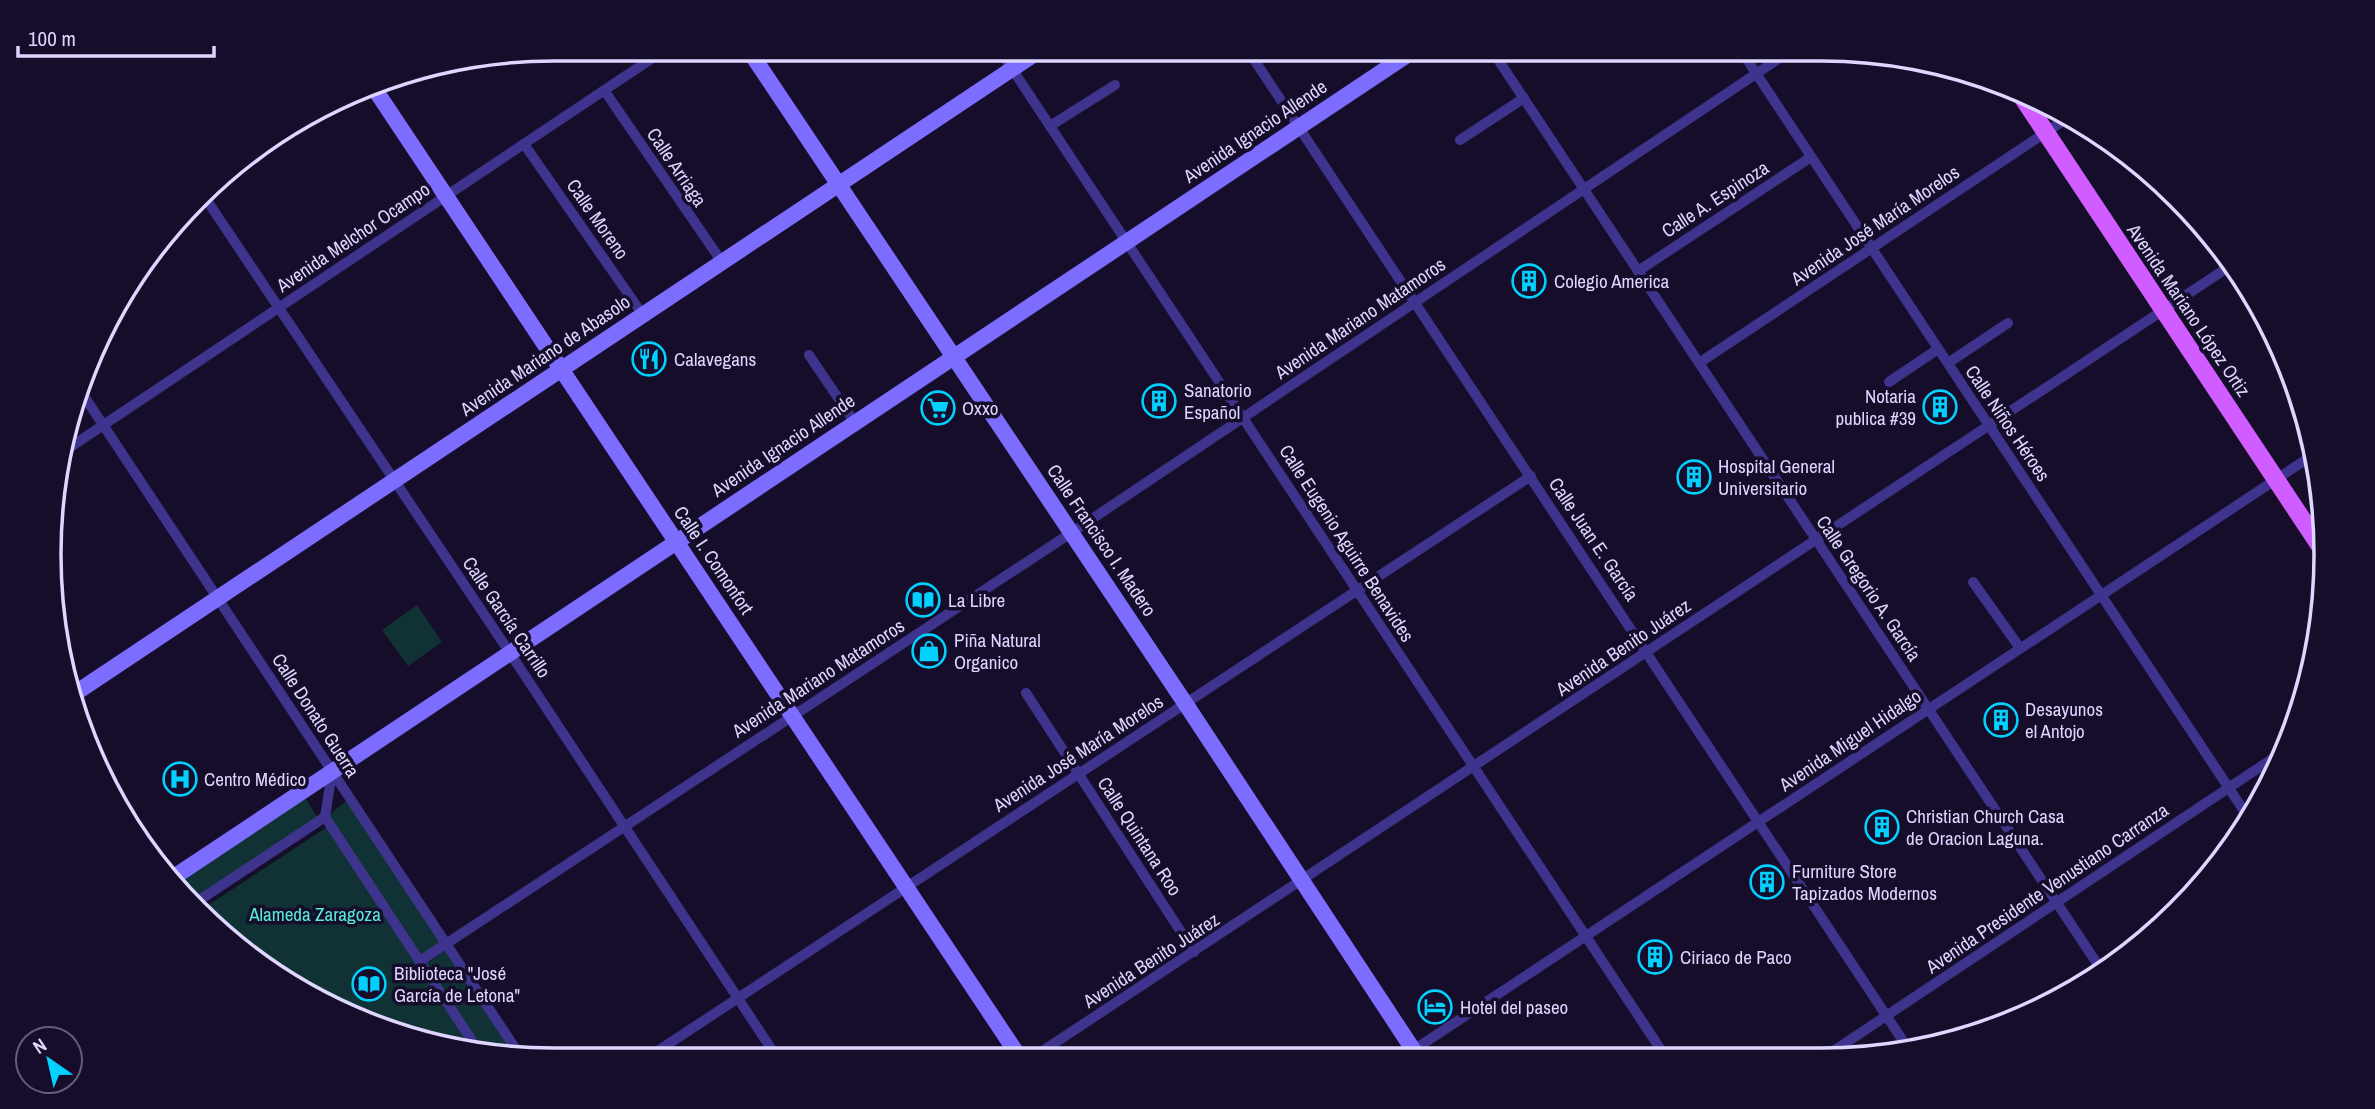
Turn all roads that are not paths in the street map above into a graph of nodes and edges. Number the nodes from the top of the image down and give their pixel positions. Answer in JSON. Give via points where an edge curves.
{"nodes":[{"id":1,"x":648,"y":61,"type":"edge"},
{"id":2,"x":756,"y":61,"type":"edge"},
{"id":3,"x":1007,"y":61,"type":"edge"},
{"id":4,"x":1024,"y":61,"type":"edge"},
{"id":5,"x":1255,"y":61,"type":"edge"},
{"id":6,"x":1398,"y":61,"type":"edge"},
{"id":7,"x":1499,"y":61,"type":"edge"},
{"id":8,"x":1748,"y":61,"type":"edge"},
{"id":9,"x":1775,"y":61,"type":"edge"},
{"id":10,"x":1012,"y":69,"type":"junction"},
{"id":11,"x":1756,"y":74,"type":"junction"},
{"id":12,"x":1115,"y":85,"type":"dead end"},
{"id":13,"x":604,"y":90,"type":"junction"},
{"id":14,"x":378,"y":94,"type":"edge"},
{"id":15,"x":1524,"y":98,"type":"junction"},
{"id":16,"x":2029,"y":108,"type":"edge"},
{"id":17,"x":2060,"y":123,"type":"edge"},
{"id":18,"x":1050,"y":126,"type":"junction"},
{"id":19,"x":1299,"y":127,"type":"junction"},
{"id":20,"x":2046,"y":133,"type":"junction"},
{"id":21,"x":1460,"y":140,"type":"dead end"},
{"id":22,"x":524,"y":144,"type":"junction"},
{"id":23,"x":1811,"y":157,"type":"junction"},
{"id":24,"x":838,"y":185,"type":"junction"},
{"id":25,"x":1584,"y":189,"type":"junction"},
{"id":26,"x":446,"y":196,"type":"junction"},
{"id":27,"x":209,"y":203,"type":"edge"},
{"id":28,"x":1127,"y":242,"type":"junction"},
{"id":29,"x":1872,"y":248,"type":"junction"},
{"id":30,"x":722,"y":262,"type":"junction"},
{"id":31,"x":2224,"y":270,"type":"edge"},
{"id":32,"x":1638,"y":271,"type":"junction"},
{"id":33,"x":1415,"y":302,"type":"junction"},
{"id":34,"x":279,"y":307,"type":"junction"},
{"id":35,"x":2163,"y":309,"type":"junction"},
{"id":36,"x":643,"y":315,"type":"junction"},
{"id":37,"x":2008,"y":323,"type":"dead end"},
{"id":38,"x":1938,"y":349,"type":"junction"},
{"id":39,"x":809,"y":355,"type":"dead end"},
{"id":40,"x":954,"y":357,"type":"junction"},
{"id":41,"x":1699,"y":363,"type":"junction"},
{"id":42,"x":1948,"y":363,"type":"junction"},
{"id":43,"x":561,"y":370,"type":"junction"},
{"id":44,"x":1889,"y":382,"type":"dead end"},
{"id":45,"x":86,"y":399,"type":"edge"},
{"id":46,"x":1243,"y":418,"type":"junction"},
{"id":47,"x":855,"y":423,"type":"junction"},
{"id":48,"x":103,"y":425,"type":"junction"},
{"id":49,"x":1988,"y":425,"type":"junction"},
{"id":50,"x":74,"y":445,"type":"edge"},
{"id":51,"x":2304,"y":460,"type":"edge"},
{"id":52,"x":1531,"y":476,"type":"junction"},
{"id":53,"x":2276,"y":479,"type":"junction"},
{"id":54,"x":394,"y":481,"type":"junction"},
{"id":55,"x":1071,"y":533,"type":"junction"},
{"id":56,"x":2313,"y":536,"type":"edge"},
{"id":57,"x":1816,"y":540,"type":"junction"},
{"id":58,"x":676,"y":542,"type":"junction"},
{"id":59,"x":1973,"y":582,"type":"dead end"},
{"id":60,"x":1357,"y":590,"type":"junction"},
{"id":61,"x":2101,"y":595,"type":"junction"},
{"id":62,"x":218,"y":598,"type":"junction"},
{"id":63,"x":2020,"y":649,"type":"junction"},
{"id":64,"x":1647,"y":652,"type":"junction"},
{"id":65,"x":510,"y":653,"type":"junction"},
{"id":66,"x":80,"y":690,"type":"edge"},
{"id":67,"x":1026,"y":693,"type":"dead end"},
{"id":68,"x":1185,"y":703,"type":"junction"},
{"id":69,"x":1929,"y":709,"type":"junction"},
{"id":70,"x":792,"y":716,"type":"junction"},
{"id":71,"x":2268,"y":762,"type":"edge"},
{"id":72,"x":1474,"y":767,"type":"junction"},
{"id":73,"x":332,"y":772,"type":"junction"},
{"id":74,"x":1079,"y":774,"type":"junction"},
{"id":75,"x":2228,"y":788,"type":"junction"},
{"id":76,"x":2243,"y":810,"type":"edge"},
{"id":77,"x":325,"y":817,"type":"junction"},
{"id":78,"x":1759,"y":821,"type":"junction"},
{"id":79,"x":624,"y":827,"type":"junction"},
{"id":80,"x":179,"y":874,"type":"edge"},
{"id":81,"x":1303,"y":881,"type":"junction"},
{"id":82,"x":906,"y":887,"type":"junction"},
{"id":83,"x":202,"y":899,"type":"edge"},
{"id":84,"x":2057,"y":902,"type":"junction"},
{"id":85,"x":1586,"y":936,"type":"junction"},
{"id":86,"x":446,"y":944,"type":"junction"},
{"id":87,"x":1194,"y":952,"type":"junction"},
{"id":88,"x":420,"y":961,"type":"junction"},
{"id":89,"x":2097,"y":963,"type":"edge"},
{"id":90,"x":738,"y":998,"type":"junction"},
{"id":91,"x":1887,"y":1015,"type":"junction"},
{"id":92,"x":472,"y":1041,"type":"edge"},
{"id":93,"x":1904,"y":1041,"type":"edge"},
{"id":94,"x":514,"y":1046,"type":"edge"},
{"id":95,"x":1839,"y":1047,"type":"edge"},
{"id":96,"x":662,"y":1048,"type":"edge"},
{"id":97,"x":771,"y":1048,"type":"edge"},
{"id":98,"x":1013,"y":1048,"type":"edge"},
{"id":99,"x":1047,"y":1048,"type":"edge"},
{"id":100,"x":1408,"y":1048,"type":"edge"},
{"id":101,"x":1422,"y":1048,"type":"edge"},
{"id":102,"x":1660,"y":1048,"type":"edge"}],
"edges":[{"from":1,"to":13,"type":"street","name":"Avenida Melchor Ocampo"},
{"from":2,"to":24,"type":"street","name":"Calle Francisco I. Madero"},
{"from":3,"to":10,"type":"street","name":"Calle Eugenio Aguirre Benavides"},
{"from":4,"to":10,"type":"street","name":"Avenida Mariano de Abasolo"},
{"from":5,"to":19,"type":"street","name":"Calle Juan E. García"},
{"from":6,"to":19,"type":"street","name":"Avenida Ignacio Allende"},
{"from":7,"to":15,"type":"street","name":"Calle Gregorio A. García"},
{"from":8,"to":11,"type":"street","name":"Calle Niños Héroes"},
{"from":9,"to":11,"type":"street","name":"Avenida Mariano Matamoros"},
{"from":10,"to":18,"type":"street","name":"Calle Eugenio Aguirre Benavides"},
{"from":10,"to":24,"type":"street","name":"Avenida Mariano de Abasolo"},
{"from":11,"to":23,"type":"street","name":"Calle Niños Héroes"},
{"from":11,"to":25,"type":"street","name":"Avenida Mariano Matamoros"},
{"from":12,"to":18,"type":"street"},
{"from":13,"to":22,"type":"street","name":"Avenida Melchor Ocampo"},
{"from":13,"to":30,"type":"street","name":"Calle Arriaga"},
{"from":14,"to":26,"type":"street","name":"Calle I. Comonfort"},
{"from":15,"to":21,"type":"street"},
{"from":15,"to":25,"type":"street","name":"Calle Gregorio A. García"},
{"from":16,"to":20,"type":"main road","name":"Avenida Mariano López Ortiz"},
{"from":17,"to":20,"type":"street","name":"Avenida José María Morelos"},
{"from":18,"to":28,"type":"street","name":"Calle Eugenio Aguirre Benavides"},
{"from":19,"to":28,"type":"street","name":"Avenida Ignacio Allende"},
{"from":19,"to":33,"type":"street","name":"Calle Juan E. García"},
{"from":20,"to":29,"type":"street","name":"Avenida José María Morelos"},
{"from":20,"to":35,"type":"main road","name":"Avenida Mariano López Ortiz"},
{"from":22,"to":26,"type":"street","name":"Avenida Melchor Ocampo"},
{"from":22,"to":36,"type":"street","name":"Calle Moreno"},
{"from":23,"to":29,"type":"street","name":"Calle Niños Héroes"},
{"from":23,"to":32,"type":"street","name":"Calle A. Espinoza"},
{"from":24,"to":30,"type":"street","name":"Avenida Mariano de Abasolo"},
{"from":24,"to":40,"type":"street","name":"Calle Francisco I. Madero"},
{"from":25,"to":32,"type":"street","name":"Calle Gregorio A. García"},
{"from":25,"to":33,"type":"street","name":"Avenida Mariano Matamoros"},
{"from":26,"to":34,"type":"street","name":"Avenida Melchor Ocampo"},
{"from":26,"to":43,"type":"street","name":"Calle I. Comonfort"},
{"from":27,"to":34,"type":"street","name":"Calle García Carrillo"},
{"from":28,"to":40,"type":"street","name":"Avenida Ignacio Allende"},
{"from":28,"to":46,"type":"street","name":"Calle Eugenio Aguirre Benavides"},
{"from":29,"to":38,"type":"street","name":"Calle Niños Héroes"},
{"from":29,"to":41,"type":"street","name":"Avenida José María Morelos"},
{"from":30,"to":36,"type":"street","name":"Avenida Mariano de Abasolo"},
{"from":31,"to":35,"type":"street","name":"Avenida Benito Juárez"},
{"from":32,"to":41,"type":"street","name":"Calle Gregorio A. García"},
{"from":33,"to":46,"type":"street","name":"Avenida Mariano Matamoros"},
{"from":33,"to":52,"type":"street","name":"Calle Juan E. García"},
{"from":34,"to":48,"type":"street","name":"Avenida Melchor Ocampo"},
{"from":34,"to":54,"type":"street","name":"Calle García Carrillo"},
{"from":35,"to":49,"type":"street","name":"Avenida Benito Juárez"},
{"from":35,"to":53,"type":"main road","name":"Avenida Mariano López Ortiz"},
{"from":36,"to":43,"type":"street","name":"Avenida Mariano de Abasolo"},
{"from":37,"to":42,"type":"street"},
{"from":38,"to":42,"type":"street","name":"Calle Niños Héroes"},
{"from":38,"to":44,"type":"street"},
{"from":39,"to":47,"type":"street"},
{"from":40,"to":47,"type":"street","name":"Avenida Ignacio Allende"},
{"from":40,"to":55,"type":"street","name":"Calle Francisco I. Madero"},
{"from":41,"to":57,"type":"street","name":"Calle Gregorio A. García"},
{"from":42,"to":49,"type":"street","name":"Calle Niños Héroes"},
{"from":43,"to":54,"type":"street","name":"Avenida Mariano de Abasolo"},
{"from":43,"to":58,"type":"street","name":"Calle I. Comonfort"},
{"from":45,"to":48,"type":"street","name":"Calle Donato Guerra"},
{"from":46,"to":55,"type":"street","name":"Avenida Mariano Matamoros"},
{"from":46,"to":60,"type":"street","name":"Calle Eugenio Aguirre Benavides"},
{"from":47,"to":58,"type":"street","name":"Avenida Ignacio Allende"},
{"from":48,"to":50,"type":"street","name":"Avenida Melchor Ocampo"},
{"from":48,"to":62,"type":"street","name":"Calle Donato Guerra"},
{"from":49,"to":57,"type":"street","name":"Avenida Benito Juárez"},
{"from":49,"to":61,"type":"street","name":"Calle Niños Héroes"},
{"from":51,"to":53,"type":"street","name":"Avenida Miguel Hidalgo"},
{"from":52,"to":60,"type":"street","name":"Avenida José María Morelos"},
{"from":52,"to":64,"type":"street","name":"Calle Juan E. García"},
{"from":53,"to":56,"type":"main road","name":"Avenida Mariano López Ortiz"},
{"from":53,"to":61,"type":"street","name":"Avenida Miguel Hidalgo"},
{"from":54,"to":62,"type":"street","name":"Avenida Mariano de Abasolo"},
{"from":54,"to":65,"type":"street","name":"Calle García Carrillo"},
{"from":55,"to":68,"type":"street","name":"Calle Francisco I. Madero"},
{"from":55,"to":70,"type":"street","name":"Avenida Mariano Matamoros"},
{"from":57,"to":64,"type":"street","name":"Avenida Benito Juárez"},
{"from":57,"to":69,"type":"street","name":"Calle Gregorio A. García"},
{"from":58,"to":65,"type":"street","name":"Avenida Ignacio Allende"},
{"from":58,"to":70,"type":"street","name":"Calle I. Comonfort"},
{"from":59,"to":63,"type":"street"},
{"from":60,"to":68,"type":"street","name":"Avenida José María Morelos"},
{"from":60,"to":72,"type":"street","name":"Calle Eugenio Aguirre Benavides"},
{"from":61,"to":63,"type":"street","name":"Avenida Miguel Hidalgo"},
{"from":61,"to":75,"type":"street","name":"Calle Niños Héroes"},
{"from":62,"to":66,"type":"street","name":"Avenida Mariano de Abasolo"},
{"from":62,"to":73,"type":"street","name":"Calle Donato Guerra"},
{"from":63,"to":69,"type":"street","name":"Avenida Miguel Hidalgo"},
{"from":64,"to":72,"type":"street","name":"Avenida Benito Juárez"},
{"from":64,"to":78,"type":"street","name":"Calle Juan E. García"},
{"from":65,"to":73,"type":"street","name":"Avenida Ignacio Allende"},
{"from":65,"to":79,"type":"street","name":"Calle García Carrillo"},
{"from":67,"to":74,"type":"street","name":"Calle Quintana Roo"},
{"from":68,"to":74,"type":"street","name":"Avenida José María Morelos"},
{"from":68,"to":81,"type":"street","name":"Calle Francisco I. Madero"},
{"from":69,"to":78,"type":"street","name":"Avenida Miguel Hidalgo"},
{"from":69,"to":84,"type":"street","name":"Calle Gregorio A. García"},
{"from":70,"to":79,"type":"street","name":"Avenida Mariano Matamoros"},
{"from":70,"to":82,"type":"street","name":"Calle I. Comonfort"},
{"from":71,"to":75,"type":"street","name":"Avenida Presidente Venustiano Carranza"},
{"from":72,"to":81,"type":"street","name":"Avenida Benito Juárez"},
{"from":72,"to":85,"type":"street","name":"Calle Eugenio Aguirre Benavides"},
{"from":73,"to":77,"type":"street"},
{"from":73,"to":80,"type":"street","name":"Avenida Ignacio Allende"},
{"from":73,"to":86,"type":"street","name":"Calle Donato Guerra"},
{"from":74,"to":82,"type":"street","name":"Avenida José María Morelos"},
{"from":74,"to":87,"type":"street","name":"Calle Quintana Roo"},
{"from":75,"to":76,"type":"street","name":"Calle Niños Héroes"},
{"from":75,"to":84,"type":"street","name":"Avenida Presidente Venustiano Carranza"},
{"from":77,"to":83,"type":"street"},
{"from":77,"to":88,"type":"street"},
{"from":78,"to":85,"type":"street","name":"Avenida Miguel Hidalgo"},
{"from":78,"to":91,"type":"street","name":"Calle Juan E. García"},
{"from":79,"to":86,"type":"street","name":"Avenida Mariano Matamoros"},
{"from":79,"to":90,"type":"street","name":"Calle García Carrillo"},
{"from":81,"to":87,"type":"street","name":"Avenida Benito Juárez"},
{"from":81,"to":100,"type":"street","name":"Calle Francisco I. Madero"},
{"from":82,"to":90,"type":"street","name":"Avenida José María Morelos"},
{"from":82,"to":98,"type":"street","name":"Calle I. Comonfort"},
{"from":84,"to":89,"type":"street","name":"Calle Gregorio A. García"},
{"from":84,"to":91,"type":"street","name":"Avenida Presidente Venustiano Carranza"},
{"from":85,"to":101,"type":"street","name":"Avenida Miguel Hidalgo"},
{"from":85,"to":102,"type":"street","name":"Calle Eugenio Aguirre Benavides"},
{"from":86,"to":88,"type":"street","name":"Avenida Mariano Matamoros"},
{"from":86,"to":94,"type":"street","name":"Calle Donato Guerra"},
{"from":87,"to":99,"type":"street","name":"Avenida Benito Juárez"},
{"from":88,"to":92,"type":"street"},
{"from":90,"to":96,"type":"street","name":"Avenida José María Morelos"},
{"from":90,"to":97,"type":"street","name":"Calle García Carrillo"},
{"from":91,"to":93,"type":"street","name":"Calle Juan E. García"},
{"from":91,"to":95,"type":"street","name":"Avenida Presidente Venustiano Carranza"}]}
